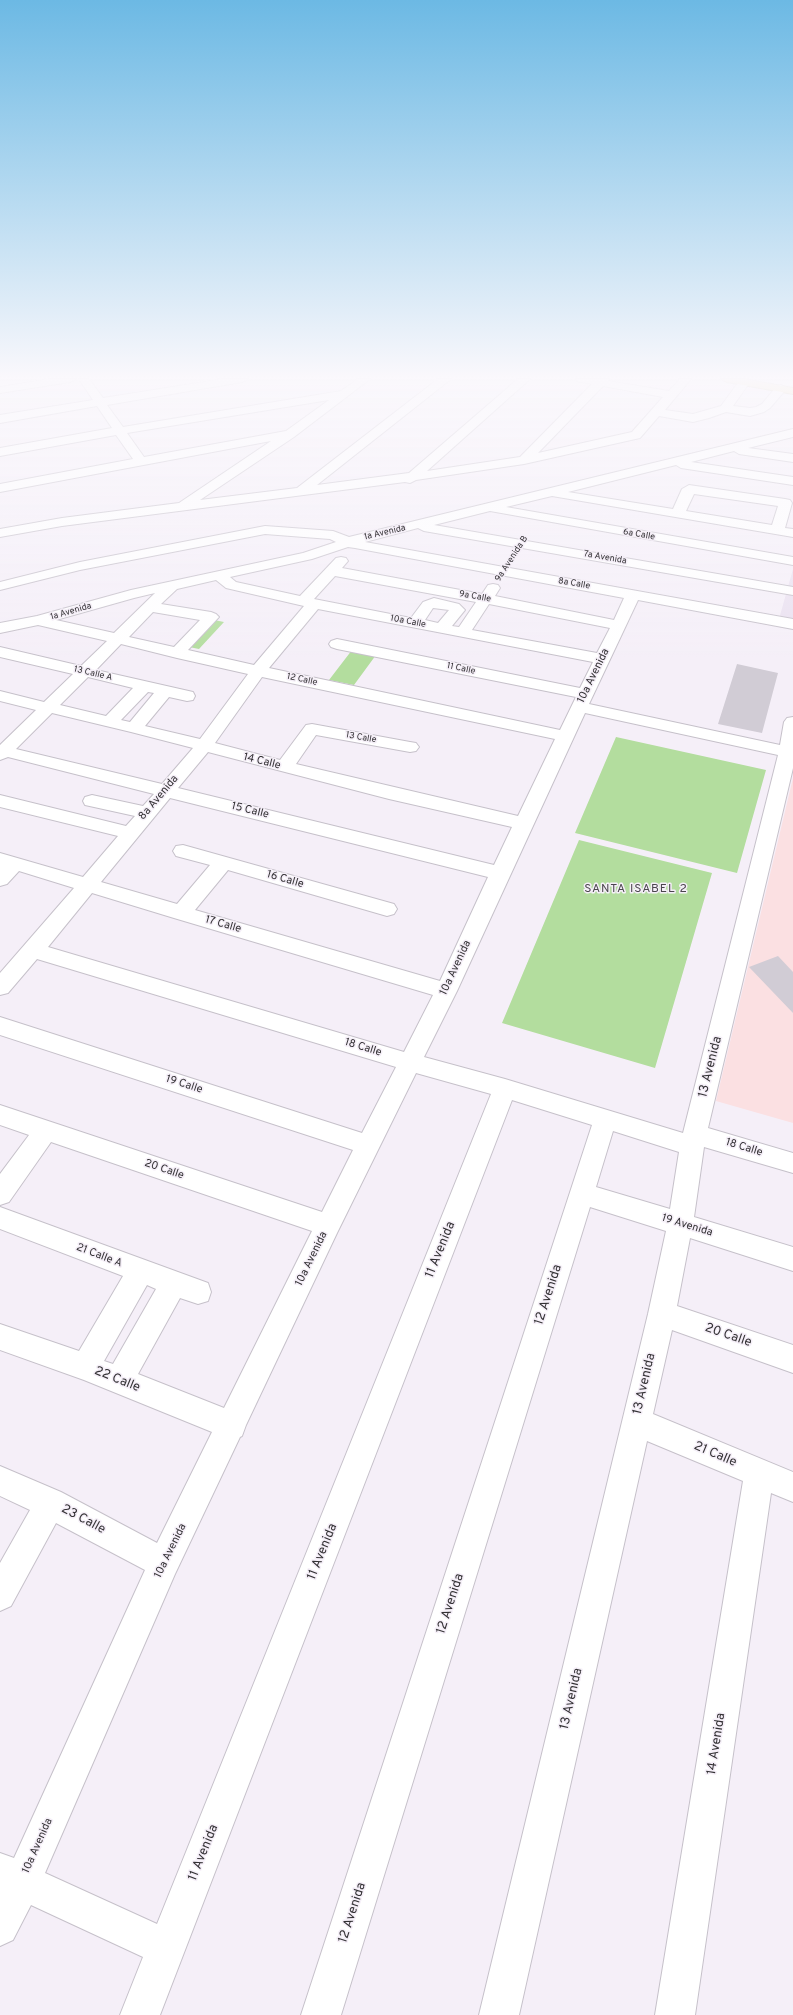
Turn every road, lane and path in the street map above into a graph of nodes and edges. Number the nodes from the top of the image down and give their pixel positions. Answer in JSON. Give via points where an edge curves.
{"nodes":[{"id":1,"x":81,"y":473,"type":"edge"},
{"id":2,"x":232,"y":473,"type":"edge"},
{"id":3,"x":325,"y":473,"type":"edge"},
{"id":4,"x":417,"y":473,"type":"edge"},
{"id":5,"x":446,"y":473,"type":"edge"},
{"id":6,"x":629,"y":473,"type":"edge"},
{"id":7,"x":742,"y":473,"type":"edge"},
{"id":8,"x":410,"y":479,"type":"junction"},
{"id":9,"x":793,"y":481,"type":"edge"},
{"id":10,"x":0,"y":488,"type":"edge"},
{"id":11,"x":561,"y":491,"type":"junction"},
{"id":12,"x":300,"y":493,"type":"junction"},
{"id":13,"x":181,"y":507,"type":"junction"},
{"id":14,"x":486,"y":507,"type":"junction"},
{"id":15,"x":678,"y":514,"type":"junction"},
{"id":16,"x":416,"y":525,"type":"junction"},
{"id":17,"x":778,"y":530,"type":"junction"},
{"id":18,"x":0,"y":533,"type":"edge"},
{"id":19,"x":793,"y":533,"type":"edge"},
{"id":20,"x":354,"y":542,"type":"junction"},
{"id":21,"x":522,"y":544,"type":"junction"},
{"id":22,"x":793,"y":561,"type":"edge"},
{"id":23,"x":332,"y":571,"type":"junction"},
{"id":24,"x":218,"y":574,"type":"junction"},
{"id":25,"x":0,"y":586,"type":"edge"},
{"id":26,"x":171,"y":586,"type":"junction"},
{"id":27,"x":793,"y":591,"type":"edge"},
{"id":28,"x":633,"y":595,"type":"junction"},
{"id":29,"x":486,"y":599,"type":"junction"},
{"id":30,"x":309,"y":603,"type":"junction"},
{"id":31,"x":151,"y":607,"type":"junction"},
{"id":32,"x":39,"y":620,"type":"junction"},
{"id":33,"x":415,"y":623,"type":"junction"},
{"id":34,"x":793,"y":624,"type":"edge"},
{"id":35,"x":618,"y":626,"type":"junction"},
{"id":36,"x":0,"y":628,"type":"edge"},
{"id":37,"x":442,"y":628,"type":"junction"},
{"id":38,"x":463,"y":632,"type":"junction"},
{"id":39,"x":118,"y":640,"type":"junction"},
{"id":40,"x":337,"y":644,"type":"dead end"},
{"id":41,"x":0,"y":652,"type":"edge"},
{"id":42,"x":177,"y":653,"type":"junction"},
{"id":43,"x":602,"y":659,"type":"junction"},
{"id":44,"x":258,"y":671,"type":"junction"},
{"id":45,"x":85,"y":672,"type":"junction"},
{"id":46,"x":144,"y":686,"type":"junction"},
{"id":47,"x":165,"y":691,"type":"junction"},
{"id":48,"x":0,"y":696,"type":"edge"},
{"id":49,"x":187,"y":696,"type":"dead end"},
{"id":50,"x":582,"y":701,"type":"junction"},
{"id":51,"x":48,"y":707,"type":"junction"},
{"id":52,"x":793,"y":722,"type":"edge"},
{"id":53,"x":109,"y":723,"type":"junction"},
{"id":54,"x":134,"y":728,"type":"junction"},
{"id":55,"x":565,"y":736,"type":"junction"},
{"id":56,"x":203,"y":747,"type":"junction"},
{"id":57,"x":410,"y":747,"type":"dead end"},
{"id":58,"x":2,"y":752,"type":"edge"},
{"id":59,"x":791,"y":753,"type":"edge"},
{"id":60,"x":284,"y":767,"type":"junction"},
{"id":61,"x":162,"y":794,"type":"junction"},
{"id":62,"x":0,"y":801,"type":"edge"},
{"id":63,"x":147,"y":813,"type":"junction"},
{"id":64,"x":524,"y":824,"type":"junction"},
{"id":65,"x":129,"y":833,"type":"junction"},
{"id":66,"x":183,"y":851,"type":"dead end"},
{"id":67,"x":7,"y":861,"type":"edge"},
{"id":68,"x":223,"y":863,"type":"junction"},
{"id":69,"x":500,"y":873,"type":"junction"},
{"id":70,"x":0,"y":879,"type":"edge"},
{"id":71,"x":87,"y":884,"type":"junction"},
{"id":72,"x":387,"y":909,"type":"dead end"},
{"id":73,"x":181,"y":913,"type":"junction"},
{"id":74,"x":33,"y":950,"type":"junction"},
{"id":75,"x":0,"y":987,"type":"edge"},
{"id":76,"x":446,"y":991,"type":"junction"},
{"id":77,"x":0,"y":1026,"type":"edge"},
{"id":78,"x":409,"y":1062,"type":"junction"},
{"id":79,"x":505,"y":1088,"type":"junction"},
{"id":80,"x":0,"y":1115,"type":"edge"},
{"id":81,"x":605,"y":1120,"type":"junction"},
{"id":82,"x":46,"y":1130,"type":"junction"},
{"id":83,"x":693,"y":1140,"type":"junction"},
{"id":84,"x":369,"y":1145,"type":"junction"},
{"id":85,"x":793,"y":1164,"type":"edge"},
{"id":86,"x":581,"y":1193,"type":"junction"},
{"id":87,"x":0,"y":1194,"type":"edge"},
{"id":88,"x":0,"y":1218,"type":"edge"},
{"id":89,"x":328,"y":1225,"type":"junction"},
{"id":90,"x":680,"y":1225,"type":"junction"},
{"id":91,"x":793,"y":1259,"type":"edge"},
{"id":92,"x":140,"y":1272,"type":"junction"},
{"id":93,"x":662,"y":1314,"type":"junction"},
{"id":94,"x":0,"y":1337,"type":"edge"},
{"id":95,"x":793,"y":1359,"type":"edge"},
{"id":96,"x":85,"y":1367,"type":"junction"},
{"id":97,"x":119,"y":1381,"type":"junction"},
{"id":98,"x":636,"y":1422,"type":"junction"},
{"id":99,"x":232,"y":1426,"type":"junction"},
{"id":100,"x":760,"y":1474,"type":"junction"},
{"id":101,"x":1,"y":1484,"type":"edge"},
{"id":102,"x":793,"y":1487,"type":"edge"},
{"id":103,"x":50,"y":1502,"type":"junction"},
{"id":104,"x":164,"y":1563,"type":"junction"},
{"id":105,"x":0,"y":1595,"type":"edge"},
{"id":106,"x":11,"y":1876,"type":"edge"},
{"id":107,"x":0,"y":1927,"type":"edge"},
{"id":108,"x":166,"y":1948,"type":"junction"},
{"id":109,"x":140,"y":2015,"type":"edge"},
{"id":110,"x":321,"y":2015,"type":"edge"},
{"id":111,"x":499,"y":2015,"type":"edge"},
{"id":112,"x":676,"y":2015,"type":"edge"}],
"edges":[{"from":1,"to":10,"type":"street"},
{"from":2,"to":13,"type":"street"},
{"from":3,"to":12,"type":"street"},
{"from":4,"to":8,"type":"street"},
{"from":5,"to":8,"type":"street"},
{"from":6,"to":11,"type":"street","name":"1a Avenida"},
{"from":7,"to":9,"type":"street"},
{"from":8,"to":12,"type":"street"},
{"from":11,"to":14,"type":"street","name":"1a Avenida"},
{"from":11,"to":15,"type":"street"},
{"from":11,"to":21,"type":"street","name":"9a Avenida B"},
{"from":12,"to":13,"type":"street"},
{"from":13,"to":18,"type":"street","via":[[62,522]]},
{"from":14,"to":16,"type":"street","name":"1a Avenida"},
{"from":14,"to":21,"type":"street","name":"6a Calle"},
{"from":15,"to":17,"type":"street"},
{"from":15,"to":17,"type":"street","via":[[689,489],[785,503]]},
{"from":16,"to":20,"type":"street","name":"1a Avenida"},
{"from":16,"to":21,"type":"street","name":"7a Avenida"},
{"from":17,"to":19,"type":"street"},
{"from":20,"to":21,"type":"street","name":"8a Calle"},
{"from":20,"to":23,"type":"street","name":"8a Avenida"},
{"from":20,"to":24,"type":"street","name":"1a Avenida","via":[[307,556]]},
{"from":20,"to":25,"type":"street","via":[[333,535],[299,531],[261,531],[80,566]]},
{"from":21,"to":22,"type":"street","name":"6a Calle"},
{"from":21,"to":27,"type":"street","name":"7a Avenida"},
{"from":21,"to":28,"type":"street","name":"8a Calle"},
{"from":21,"to":29,"type":"street","name":"9a Avenida B"},
{"from":23,"to":29,"type":"street","name":"9a Calle"},
{"from":23,"to":30,"type":"street","name":"8a Avenida"},
{"from":24,"to":26,"type":"street","name":"1a Avenida"},
{"from":24,"to":30,"type":"street","name":"10a Calle","via":[[231,586]]},
{"from":26,"to":31,"type":"street"},
{"from":26,"to":32,"type":"street","name":"1a Avenida","via":[[131,594]]},
{"from":28,"to":34,"type":"street","name":"8a Calle"},
{"from":28,"to":35,"type":"street","name":"10a Avenida"},
{"from":29,"to":35,"type":"street","name":"9a Calle"},
{"from":29,"to":38,"type":"street","name":"9a Avenida B"},
{"from":30,"to":33,"type":"street","name":"10a Calle"},
{"from":30,"to":44,"type":"street","name":"8a Avenida"},
{"from":31,"to":39,"type":"street"},
{"from":31,"to":42,"type":"street","via":[[210,617]]},
{"from":32,"to":36,"type":"street","name":"1a Avenida"},
{"from":32,"to":39,"type":"street","name":"12 Calle"},
{"from":33,"to":37,"type":"street","name":"10a Calle"},
{"from":33,"to":37,"type":"street","via":[[428,605],[434,603],[454,607],[457,610]]},
{"from":35,"to":43,"type":"street","name":"10a Avenida"},
{"from":37,"to":38,"type":"street","name":"10a Calle"},
{"from":38,"to":43,"type":"street","name":"10a Calle"},
{"from":39,"to":42,"type":"street","name":"12 Calle"},
{"from":39,"to":45,"type":"street"},
{"from":40,"to":50,"type":"street","name":"11 Calle"},
{"from":41,"to":45,"type":"street","name":"13 Calle A"},
{"from":42,"to":44,"type":"street","name":"12 Calle"},
{"from":43,"to":50,"type":"street","name":"10a Avenida"},
{"from":44,"to":55,"type":"street","name":"12 Calle"},
{"from":44,"to":56,"type":"street","name":"8a Avenida"},
{"from":45,"to":46,"type":"street","name":"13 Calle A"},
{"from":45,"to":51,"type":"street"},
{"from":46,"to":47,"type":"street","name":"13 Calle A"},
{"from":46,"to":53,"type":"street"},
{"from":47,"to":49,"type":"street","name":"13 Calle A"},
{"from":47,"to":54,"type":"street"},
{"from":48,"to":51,"type":"street","name":"14 Calle"},
{"from":50,"to":55,"type":"street","name":"10a Avenida"},
{"from":50,"to":59,"type":"street","name":"11 Calle"},
{"from":51,"to":53,"type":"street","name":"14 Calle"},
{"from":51,"to":58,"type":"street"},
{"from":52,"to":59,"type":"street","name":"13 Avenida"},
{"from":53,"to":54,"type":"street","name":"14 Calle"},
{"from":54,"to":56,"type":"street","name":"14 Calle"},
{"from":55,"to":64,"type":"street","name":"10a Avenida"},
{"from":56,"to":60,"type":"street","name":"14 Calle"},
{"from":56,"to":61,"type":"street","name":"8a Avenida"},
{"from":57,"to":60,"type":"street","name":"13 Calle","via":[[312,729]]},
{"from":58,"to":61,"type":"street","name":"15 Calle"},
{"from":59,"to":83,"type":"street","name":"13 Avenida"},
{"from":60,"to":64,"type":"street","name":"14 Calle"},
{"from":61,"to":63,"type":"street","name":"8a Avenida"},
{"from":61,"to":63,"type":"street","via":[[97,794]]},
{"from":61,"to":69,"type":"street","name":"15 Calle"},
{"from":62,"to":65,"type":"street"},
{"from":63,"to":65,"type":"street","name":"8a Avenida"},
{"from":64,"to":69,"type":"street","name":"10a Avenida"},
{"from":65,"to":71,"type":"street","name":"8a Avenida"},
{"from":66,"to":68,"type":"street","name":"16 Calle"},
{"from":67,"to":70,"type":"street"},
{"from":67,"to":71,"type":"street","name":"17 Calle"},
{"from":68,"to":72,"type":"street","name":"16 Calle"},
{"from":68,"to":73,"type":"street"},
{"from":69,"to":76,"type":"street","name":"10a Avenida"},
{"from":71,"to":73,"type":"street","name":"17 Calle"},
{"from":71,"to":74,"type":"street","name":"8a Avenida"},
{"from":73,"to":76,"type":"street","name":"17 Calle"},
{"from":74,"to":75,"type":"street","name":"8a Avenida"},
{"from":74,"to":78,"type":"street","name":"18 Calle"},
{"from":76,"to":78,"type":"street","name":"10a Avenida"},
{"from":77,"to":84,"type":"street","name":"19 Calle"},
{"from":78,"to":79,"type":"street","name":"18 Calle"},
{"from":78,"to":84,"type":"street","name":"10a Avenida"},
{"from":79,"to":81,"type":"street","name":"18 Calle"},
{"from":79,"to":108,"type":"street","name":"11 Avenida"},
{"from":80,"to":82,"type":"street","name":"20 Calle"},
{"from":81,"to":83,"type":"street","name":"18 Calle"},
{"from":81,"to":86,"type":"street","name":"12 Avenida"},
{"from":82,"to":87,"type":"street"},
{"from":82,"to":89,"type":"street","name":"20 Calle"},
{"from":83,"to":85,"type":"street","name":"18 Calle"},
{"from":83,"to":90,"type":"street","name":"13 Avenida"},
{"from":84,"to":89,"type":"street","name":"10a Avenida"},
{"from":86,"to":90,"type":"street","name":"19 Avenida"},
{"from":86,"to":110,"type":"street","name":"12 Avenida"},
{"from":88,"to":92,"type":"street","name":"21 Calle A"},
{"from":89,"to":99,"type":"street","name":"10a Avenida"},
{"from":90,"to":91,"type":"street","name":"19 Avenida"},
{"from":90,"to":93,"type":"street","name":"13 Avenida"},
{"from":92,"to":96,"type":"street"},
{"from":92,"to":97,"type":"street","name":"21 Calle A","via":[[186,1288]]},
{"from":93,"to":95,"type":"street","name":"20 Calle"},
{"from":93,"to":98,"type":"street","name":"13 Avenida"},
{"from":94,"to":96,"type":"street","name":"22 Calle"},
{"from":96,"to":97,"type":"street","name":"22 Calle"},
{"from":97,"to":99,"type":"street","name":"22 Calle"},
{"from":98,"to":100,"type":"street","name":"21 Calle"},
{"from":98,"to":111,"type":"street","name":"13 Avenida"},
{"from":99,"to":104,"type":"street","name":"10a Avenida"},
{"from":100,"to":102,"type":"street","name":"21 Calle"},
{"from":100,"to":112,"type":"street","name":"14 Avenida"},
{"from":101,"to":103,"type":"street","name":"23 Calle"},
{"from":103,"to":104,"type":"street","name":"23 Calle"},
{"from":103,"to":105,"type":"street"},
{"from":104,"to":106,"type":"street","name":"10a Avenida"},
{"from":106,"to":107,"type":"street","name":"10a Avenida"},
{"from":106,"to":108,"type":"street"},
{"from":108,"to":109,"type":"street","name":"11 Avenida"}]}
